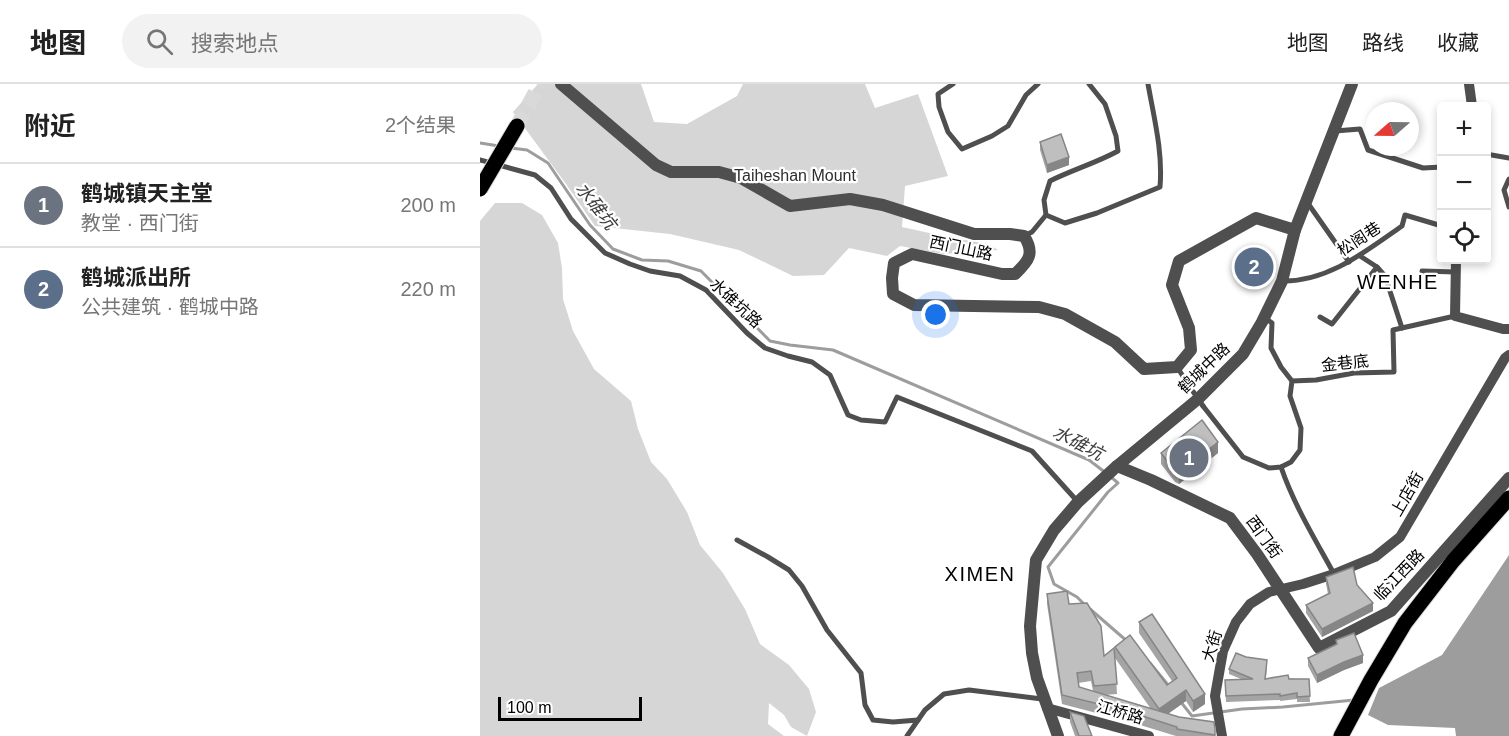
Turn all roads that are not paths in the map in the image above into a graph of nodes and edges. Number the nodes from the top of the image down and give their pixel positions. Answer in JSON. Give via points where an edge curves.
{"nodes":[{"id":1,"x":561,"y":84,"type":"edge"},
{"id":2,"x":952,"y":84,"type":"edge"},
{"id":3,"x":1038,"y":84,"type":"edge"},
{"id":4,"x":1089,"y":84,"type":"edge"},
{"id":5,"x":1148,"y":84,"type":"edge"},
{"id":6,"x":1352,"y":84,"type":"edge"},
{"id":7,"x":1469,"y":84,"type":"edge"},
{"id":8,"x":1471,"y":102,"type":"edge"},
{"id":9,"x":517,"y":126,"type":"tunnel mouth"},
{"id":10,"x":1334,"y":131,"type":"junction"},
{"id":11,"x":1491,"y":155,"type":"edge"},
{"id":12,"x":1509,"y":158,"type":"edge"},
{"id":13,"x":480,"y":160,"type":"edge"},
{"id":14,"x":1437,"y":167,"type":"edge"},
{"id":15,"x":1509,"y":179,"type":"edge"},
{"id":16,"x":480,"y":189,"type":"edge"},
{"id":17,"x":1306,"y":201,"type":"junction"},
{"id":18,"x":1509,"y":207,"type":"edge"},
{"id":19,"x":1046,"y":214,"type":"junction"},
{"id":20,"x":1437,"y":225,"type":"edge"},
{"id":21,"x":1295,"y":230,"type":"junction"},
{"id":22,"x":1024,"y":236,"type":"junction"},
{"id":23,"x":1360,"y":256,"type":"junction"},
{"id":24,"x":1349,"y":262,"type":"junction"},
{"id":25,"x":1456,"y":264,"type":"edge"},
{"id":26,"x":1377,"y":267,"type":"junction"},
{"id":27,"x":1422,"y":271,"type":"dead end"},
{"id":28,"x":1456,"y":272,"type":"junction"},
{"id":29,"x":1282,"y":281,"type":"junction"},
{"id":30,"x":1455,"y":316,"type":"junction"},
{"id":31,"x":1264,"y":317,"type":"junction"},
{"id":32,"x":1320,"y":317,"type":"dead end"},
{"id":33,"x":1402,"y":328,"type":"junction"},
{"id":34,"x":1509,"y":329,"type":"edge"},
{"id":35,"x":1509,"y":355,"type":"edge"},
{"id":36,"x":1177,"y":367,"type":"junction"},
{"id":37,"x":1292,"y":381,"type":"junction"},
{"id":38,"x":1281,"y":467,"type":"junction"},
{"id":39,"x":1115,"y":468,"type":"junction"},
{"id":40,"x":1509,"y":478,"type":"edge"},
{"id":41,"x":1509,"y":498,"type":"edge"},
{"id":42,"x":1078,"y":502,"type":"junction"},
{"id":43,"x":737,"y":540,"type":"dead end"},
{"id":44,"x":1334,"y":574,"type":"junction"},
{"id":45,"x":1281,"y":589,"type":"junction"},
{"id":46,"x":1046,"y":704,"type":"junction"},
{"id":47,"x":918,"y":720,"type":"junction"},
{"id":48,"x":907,"y":736,"type":"edge"},
{"id":49,"x":1058,"y":736,"type":"edge"},
{"id":50,"x":1149,"y":736,"type":"edge"},
{"id":51,"x":1222,"y":736,"type":"edge"},
{"id":52,"x":1341,"y":736,"type":"edge"}],
"edges":[{"from":1,"to":22,"type":"street","name":"西门山路","via":[[656,165],[671,172],[719,172],[741,178],[790,206],[850,199],[883,205],[974,234]]},
{"from":2,"to":3,"type":"lane","via":[[938,94],[939,107],[948,132],[962,149],[1008,126],[1026,95]]},
{"from":4,"to":19,"type":"lane","via":[[1105,104],[1118,151],[1050,181],[1044,200]]},
{"from":5,"to":19,"type":"lane","via":[[1158,139],[1160,187],[1065,223]]},
{"from":6,"to":10,"type":"street","name":"鹤城中路"},
{"from":7,"to":8,"type":"street"},
{"from":9,"to":16,"type":"main road","bridge":true},
{"from":10,"to":14,"type":"lane","via":[[1360,129],[1368,150],[1423,168]]},
{"from":10,"to":17,"type":"street","name":"鹤城中路"},
{"from":11,"to":12,"type":"lane"},
{"from":13,"to":42,"type":"lane","name":"水碓坑路","via":[[535,175],[605,253],[630,264],[680,276],[706,290],[765,348],[812,362],[830,375],[848,415],[885,422],[897,397],[1032,452]]},
{"from":15,"to":18,"type":"lane","via":[[1504,190]]},
{"from":17,"to":21,"type":"street","name":"鹤城中路"},
{"from":17,"to":24,"type":"lane"},
{"from":19,"to":22,"type":"lane"},
{"from":20,"to":23,"type":"lane","name":"松阁巷","via":[[1405,215],[1402,226]]},
{"from":21,"to":29,"type":"street","name":"鹤城中路"},
{"from":21,"to":36,"type":"street","via":[[1256,218],[1179,261],[1172,285],[1189,328],[1191,350]]},
{"from":22,"to":36,"type":"street","name":"西门山路","via":[[1030,250],[1027,263],[1015,274],[912,254],[894,263],[893,294],[914,305],[1039,307],[1065,314],[1115,342],[1144,369]]},
{"from":23,"to":24,"type":"lane","name":"松阁巷"},
{"from":23,"to":26,"type":"lane"},
{"from":24,"to":29,"type":"lane","name":"松阁巷","via":[[1317,276]]},
{"from":25,"to":28,"type":"street"},
{"from":26,"to":32,"type":"lane","via":[[1332,324]]},
{"from":26,"to":33,"type":"lane","via":[[1385,276]]},
{"from":27,"to":28,"type":"lane"},
{"from":28,"to":30,"type":"street"},
{"from":29,"to":31,"type":"street","name":"鹤城中路"},
{"from":30,"to":33,"type":"lane"},
{"from":30,"to":34,"type":"street"},
{"from":31,"to":37,"type":"lane","via":[[1272,323],[1271,348]]},
{"from":31,"to":39,"type":"street","name":"鹤城中路","via":[[1244,354],[1198,399]]},
{"from":33,"to":37,"type":"lane","name":"金巷底","via":[[1393,330],[1394,372]]},
{"from":35,"to":44,"type":"street","name":"上店街","via":[[1400,537],[1375,557]]},
{"from":36,"to":38,"type":"lane","bridge":true,"via":[[1243,457],[1269,468]]},
{"from":37,"to":38,"type":"lane","via":[[1290,396],[1301,428],[1300,450]]},
{"from":38,"to":44,"type":"lane"},
{"from":39,"to":42,"type":"street","name":"鹤城中路"},
{"from":39,"to":45,"type":"street","name":"西门街","via":[[1151,480],[1230,518]]},
{"from":40,"to":45,"type":"street","name":"临江西路","via":[[1391,611],[1319,648]]},
{"from":41,"to":52,"type":"main road","via":[[1405,623]]},
{"from":42,"to":46,"type":"street","name":"鹤城中路","via":[[1054,530],[1036,560],[1030,626],[1037,678]]},
{"from":43,"to":47,"type":"lane","via":[[789,570],[802,586],[827,630],[861,673],[865,705],[873,720]]},
{"from":44,"to":45,"type":"street","name":"上店街"},
{"from":45,"to":51,"type":"street","name":"大街","via":[[1250,604],[1236,622],[1223,651],[1215,696]]},
{"from":46,"to":47,"type":"lane","via":[[969,690],[944,694]]},
{"from":46,"to":49,"type":"street","name":"鹤城中路"},
{"from":46,"to":50,"type":"street","name":"江桥路"},
{"from":47,"to":48,"type":"lane"}]}
